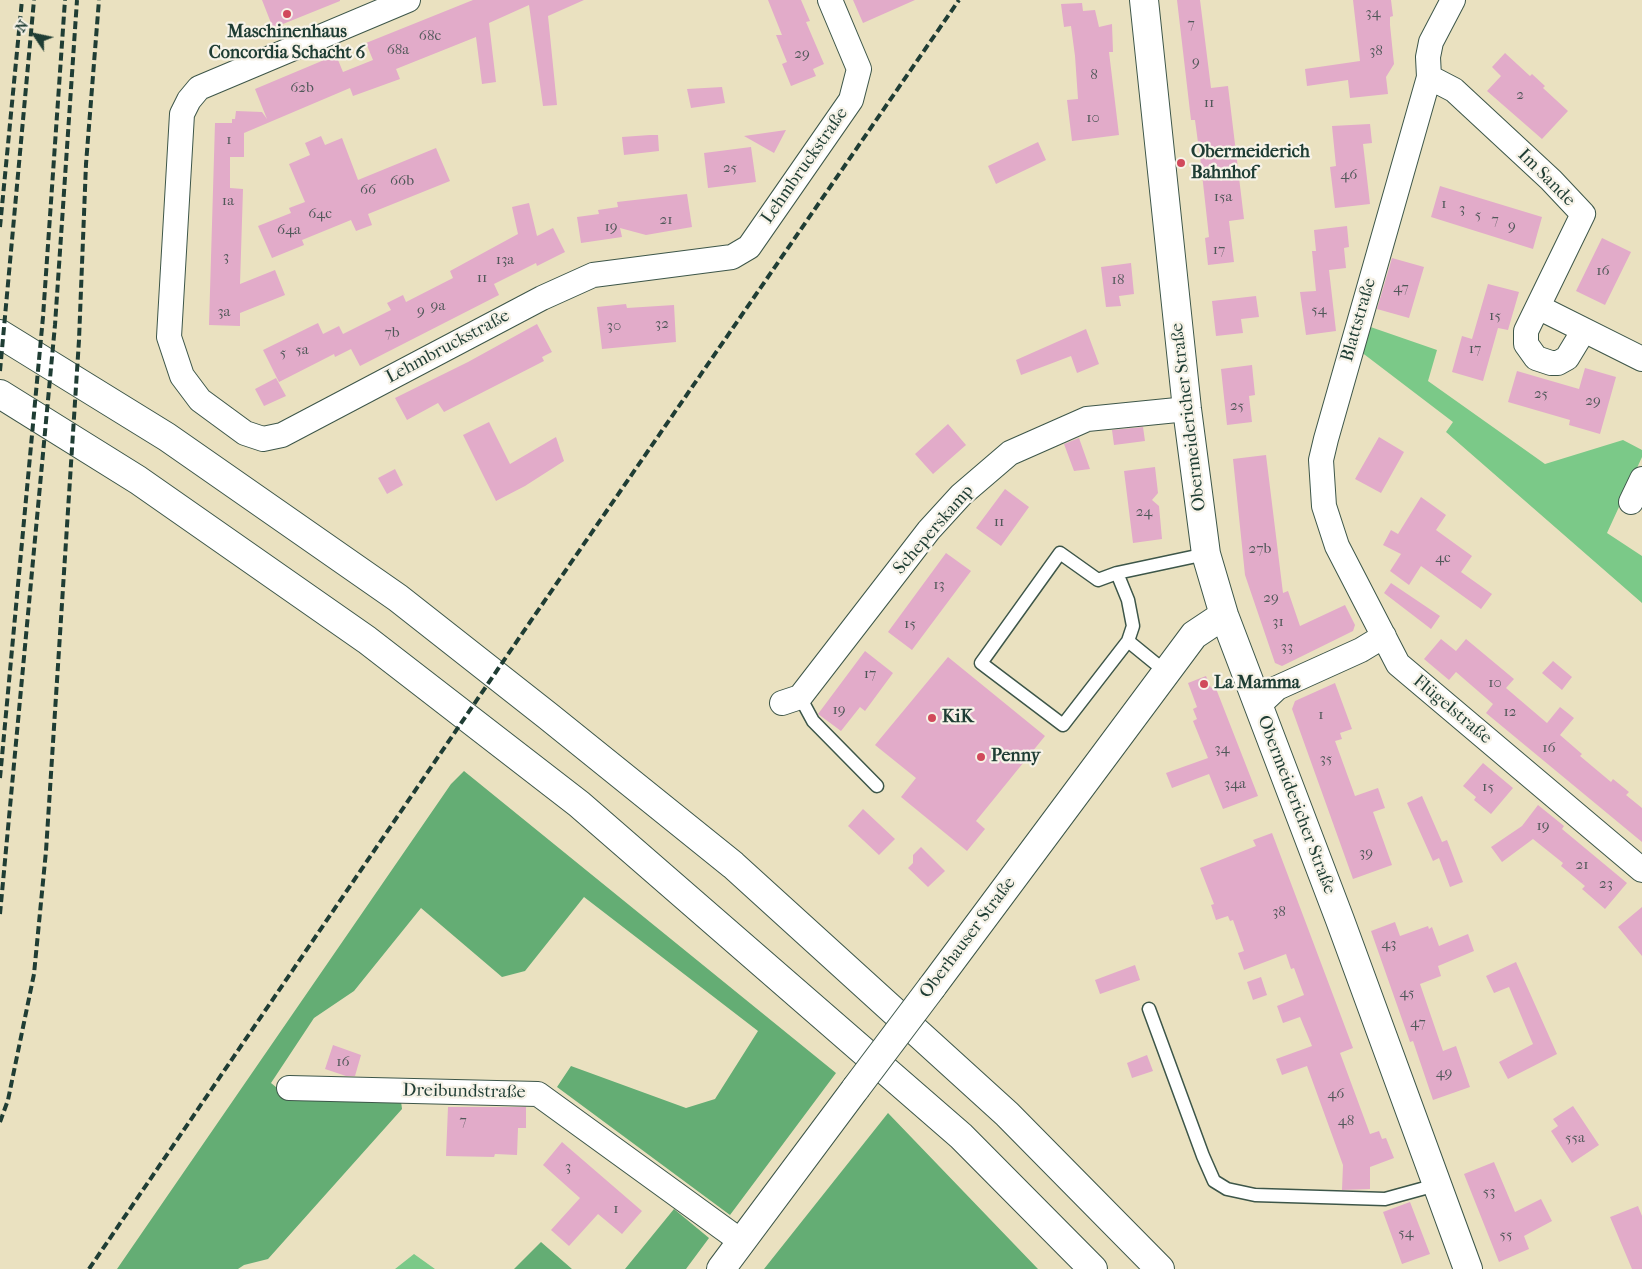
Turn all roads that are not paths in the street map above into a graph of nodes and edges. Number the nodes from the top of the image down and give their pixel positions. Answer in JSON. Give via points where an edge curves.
{"nodes":[{"id":1,"x":408,"y":0,"type":"edge"},
{"id":2,"x":830,"y":0,"type":"edge"},
{"id":3,"x":1144,"y":0,"type":"edge"},
{"id":4,"x":1452,"y":0,"type":"edge"},
{"id":5,"x":1429,"y":76,"type":"junction"},
{"id":6,"x":1538,"y":307,"type":"junction"},
{"id":7,"x":1584,"y":330,"type":"junction"},
{"id":8,"x":0,"y":334,"type":"edge"},
{"id":9,"x":1642,"y":359,"type":"edge"},
{"id":10,"x":0,"y":394,"type":"edge"},
{"id":11,"x":1187,"y":409,"type":"junction"},
{"id":12,"x":1642,"y":479,"type":"edge"},
{"id":13,"x":1632,"y":502,"type":"dead end"},
{"id":14,"x":1206,"y":554,"type":"junction"},
{"id":15,"x":1116,"y":573,"type":"junction"},
{"id":16,"x":1224,"y":615,"type":"junction"},
{"id":17,"x":1384,"y":636,"type":"junction"},
{"id":18,"x":1128,"y":641,"type":"junction"},
{"id":19,"x":1166,"y":672,"type":"junction"},
{"id":20,"x":791,"y":700,"type":"joint"},
{"id":21,"x":1258,"y":706,"type":"junction"},
{"id":22,"x":877,"y":786,"type":"dead end"},
{"id":23,"x":1642,"y":870,"type":"edge"},
{"id":24,"x":1148,"y":1009,"type":"dead end"},
{"id":25,"x":289,"y":1088,"type":"dead end"},
{"id":26,"x":1436,"y":1184,"type":"junction"},
{"id":27,"x":742,"y":1242,"type":"junction"},
{"id":28,"x":721,"y":1269,"type":"edge"},
{"id":29,"x":1092,"y":1269,"type":"edge"},
{"id":30,"x":1160,"y":1269,"type":"edge"},
{"id":31,"x":1468,"y":1269,"type":"edge"}],
"edges":[{"from":1,"to":2,"type":"street","name":"Lehmbruckstraße","via":[[199,88],[182,114],[170,337],[182,376],[200,400],[245,433],[263,439],[282,435],[592,275],[732,257],[749,247],[851,100],[860,69]]},
{"from":3,"to":11,"type":"main road","name":"Obermeidericher Straße"},
{"from":4,"to":5,"type":"street","name":"Blattstraße","via":[[1432,42],[1428,57]]},
{"from":5,"to":6,"type":"street","name":"Im Sande","via":[[1454,90],[1583,214]]},
{"from":5,"to":17,"type":"street","name":"Blattstraße","via":[[1322,460],[1324,506],[1332,532]]},
{"from":6,"to":7,"type":"street"},
{"from":6,"to":7,"type":"street","name":"Im Sande","via":[[1526,337],[1531,354],[1542,361],[1558,363],[1567,358]]},
{"from":7,"to":9,"type":"street"},
{"from":8,"to":30,"type":"main road","via":[[166,437],[398,598],[733,865],[1007,1114]]},
{"from":10,"to":29,"type":"main road","via":[[138,480],[359,634],[579,804],[961,1136]]},
{"from":11,"to":14,"type":"main road","name":"Obermeidericher Straße"},
{"from":11,"to":20,"type":"street","name":"Scheperskamp","via":[[1087,419],[1010,453],[961,495],[929,530]]},
{"from":12,"to":13,"type":"street"},
{"from":14,"to":15,"type":"lane"},
{"from":14,"to":16,"type":"main road","name":"Obermeidericher Straße"},
{"from":15,"to":18,"type":"lane","via":[[1128,600],[1133,626]]},
{"from":15,"to":18,"type":"lane","via":[[1098,580],[1060,553],[982,663],[1063,725]]},
{"from":16,"to":19,"type":"main road","name":"Oberhauser Straße","via":[[1194,635]]},
{"from":16,"to":21,"type":"main road","name":"Obermeidericher Straße"},
{"from":17,"to":21,"type":"street","via":[[1361,650],[1277,688]]},
{"from":17,"to":23,"type":"street","name":"Flügelstraße","via":[[1404,669]]},
{"from":18,"to":19,"type":"lane"},
{"from":19,"to":27,"type":"main road","name":"Oberhauser Straße","bridge":true},
{"from":20,"to":22,"type":"lane"},
{"from":21,"to":26,"type":"main road","name":"Obermeidericher Straße"},
{"from":24,"to":26,"type":"lane","via":[[1203,1156],[1214,1181],[1227,1189],[1254,1195],[1385,1199]]},
{"from":25,"to":27,"type":"street","name":"Dreibundstraße","via":[[538,1094]]},
{"from":26,"to":31,"type":"main road","name":"Obermeidericher Straße"},
{"from":27,"to":28,"type":"main road","name":"Oberhauser Straße"}]}
